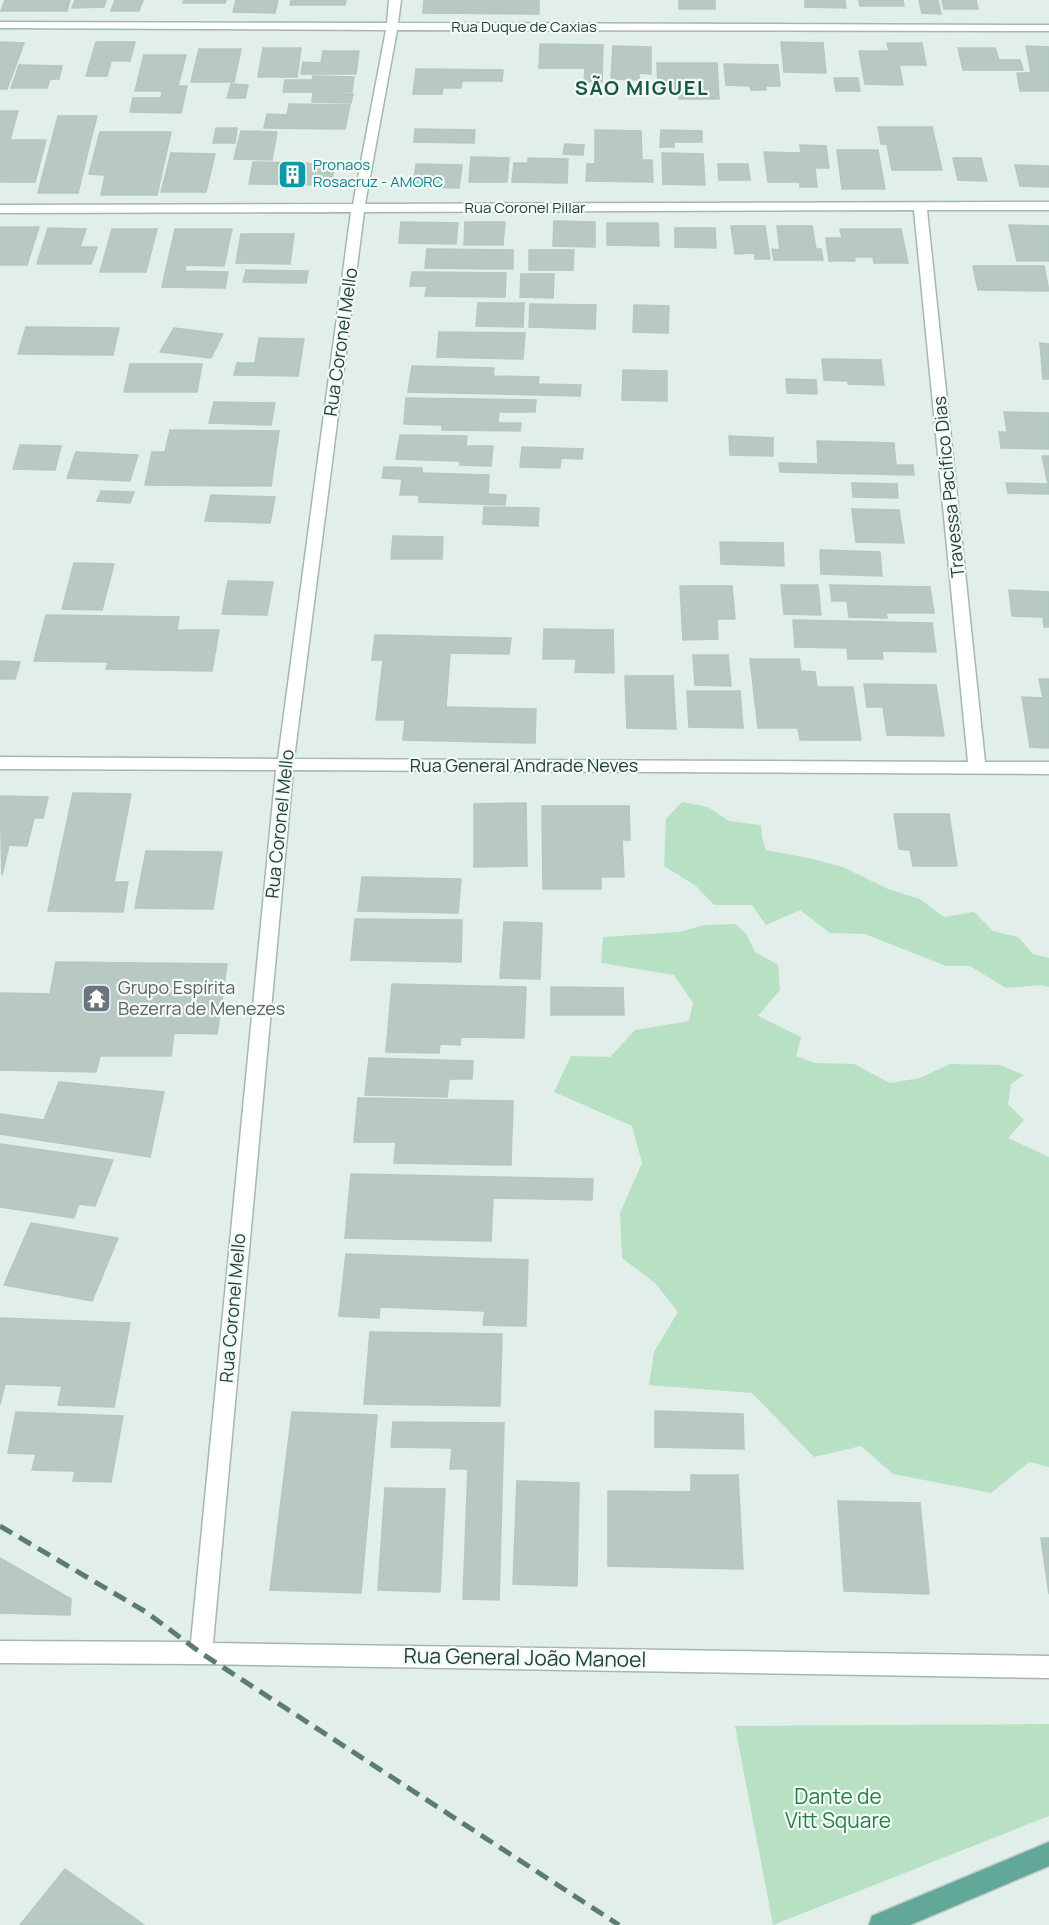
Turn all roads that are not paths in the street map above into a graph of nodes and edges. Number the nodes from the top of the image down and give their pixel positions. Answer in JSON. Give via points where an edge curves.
{"nodes":[{"id":1,"x":395,"y":0,"type":"edge"},
{"id":2,"x":0,"y":25,"type":"edge"},
{"id":3,"x":392,"y":27,"type":"junction"},
{"id":4,"x":1049,"y":28,"type":"edge"},
{"id":5,"x":920,"y":206,"type":"junction"},
{"id":6,"x":1049,"y":206,"type":"edge"},
{"id":7,"x":0,"y":209,"type":"edge"},
{"id":8,"x":358,"y":210,"type":"junction"},
{"id":9,"x":0,"y":763,"type":"edge"},
{"id":10,"x":285,"y":765,"type":"junction"},
{"id":11,"x":977,"y":768,"type":"junction"},
{"id":12,"x":1049,"y":768,"type":"edge"},
{"id":13,"x":0,"y":1652,"type":"edge"},
{"id":14,"x":201,"y":1653,"type":"junction"},
{"id":15,"x":1049,"y":1667,"type":"edge"},
{"id":16,"x":1049,"y":1854,"type":"edge"},
{"id":17,"x":881,"y":1925,"type":"edge"}],
"edges":[{"from":1,"to":3,"type":"street","name":"Rua Coronel Mello"},
{"from":2,"to":3,"type":"street","name":"Rua Duque de Caxias"},
{"from":3,"to":4,"type":"street","name":"Rua Duque de Caxias"},
{"from":3,"to":8,"type":"street","name":"Rua Coronel Mello"},
{"from":5,"to":6,"type":"street","name":"Rua Coronel Pillar"},
{"from":5,"to":8,"type":"street","name":"Rua Coronel Pillar"},
{"from":5,"to":11,"type":"street","name":"Travessa Pacífico Dias"},
{"from":7,"to":8,"type":"street","name":"Rua Coronel Pillar"},
{"from":8,"to":10,"type":"street","name":"Rua Coronel Mello"},
{"from":9,"to":10,"type":"street","name":"Rua General Andrade Neves"},
{"from":10,"to":11,"type":"street","name":"Rua General Andrade Neves"},
{"from":10,"to":14,"type":"street","name":"Rua Coronel Mello"},
{"from":11,"to":12,"type":"street","name":"Rua General Andrade Neves"},
{"from":13,"to":14,"type":"street","name":"Rua General João Manoel"},
{"from":14,"to":15,"type":"street","name":"Rua General João Manoel"},
{"from":16,"to":17,"type":"main road"}]}
